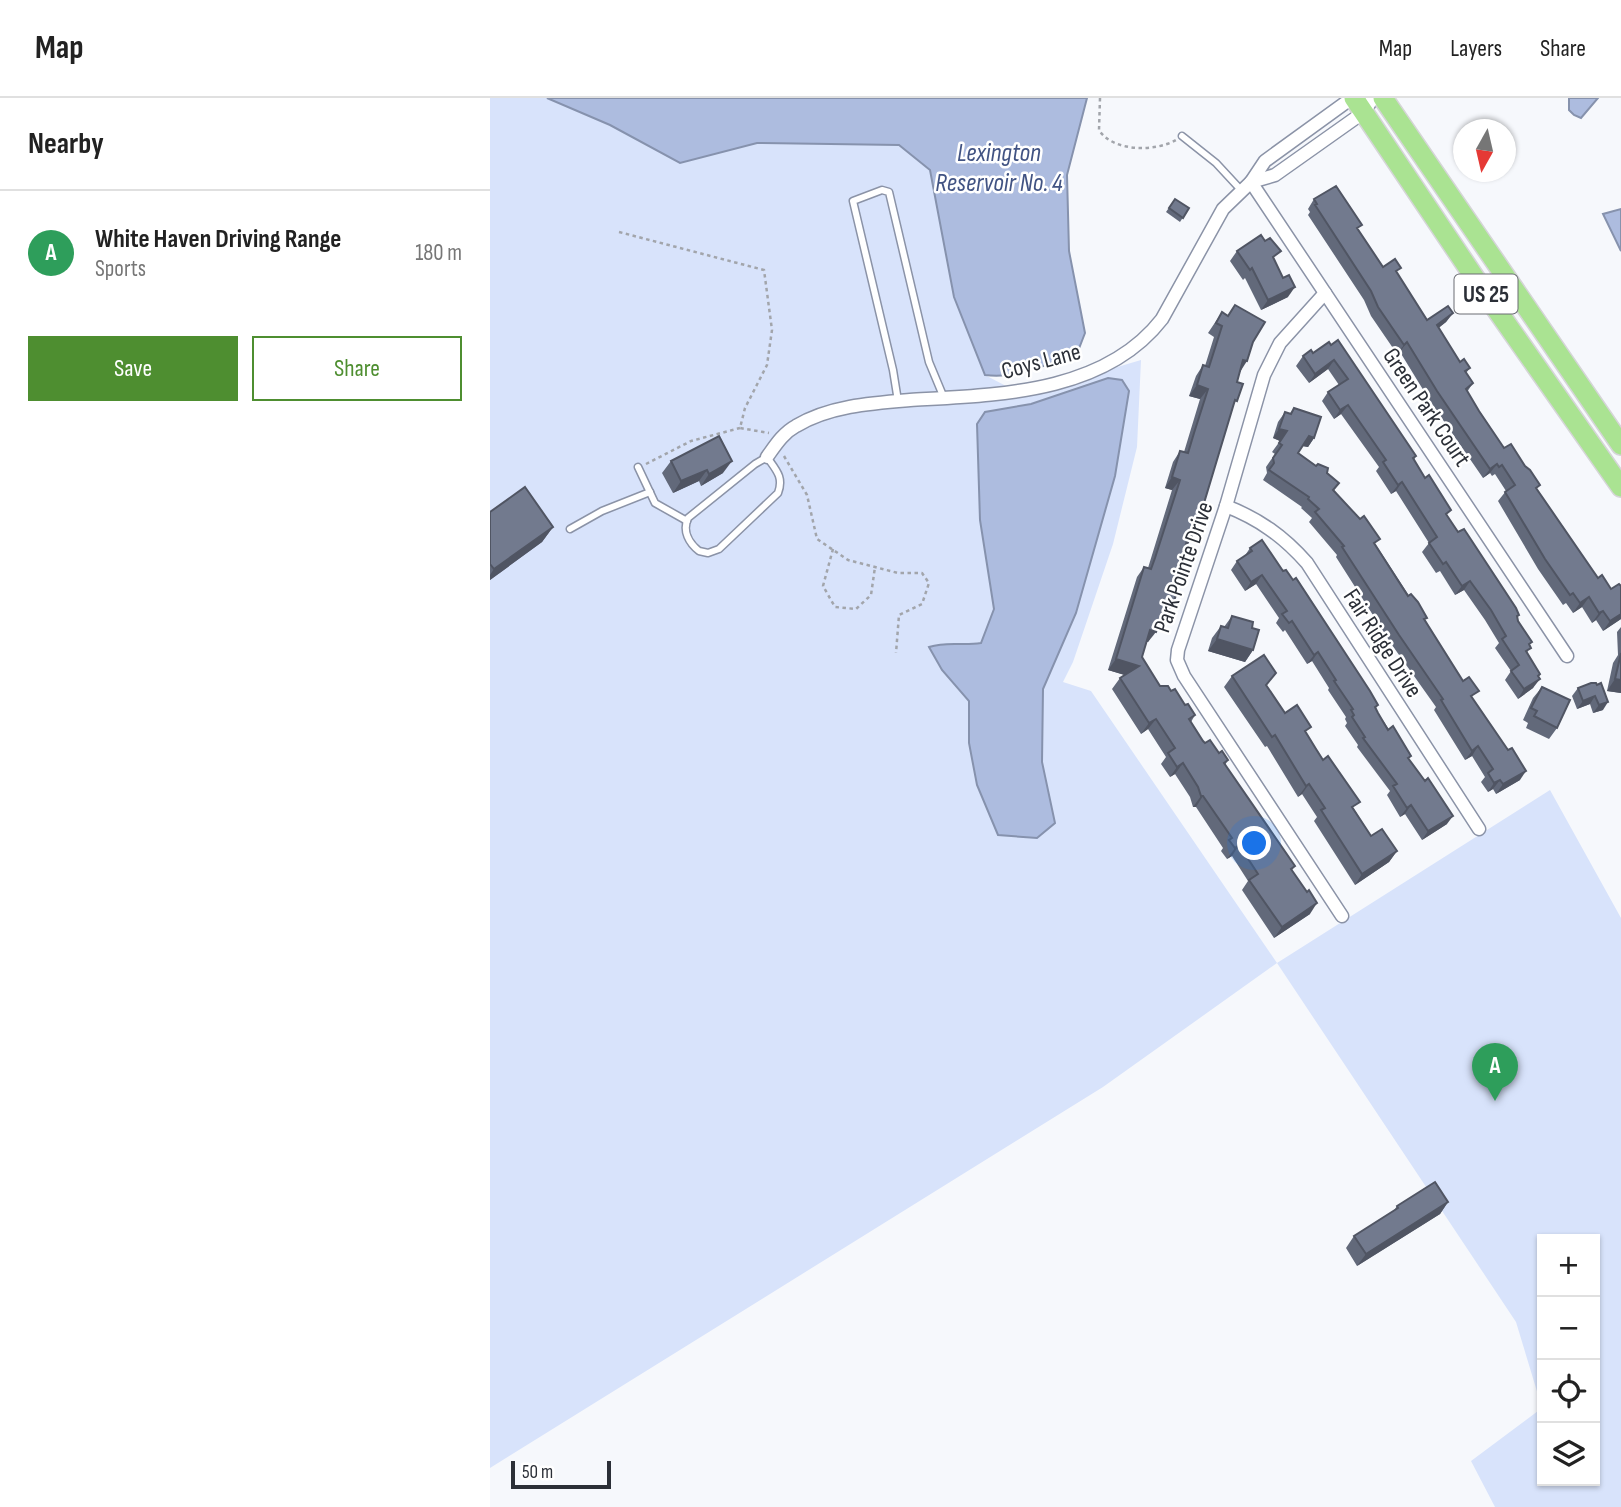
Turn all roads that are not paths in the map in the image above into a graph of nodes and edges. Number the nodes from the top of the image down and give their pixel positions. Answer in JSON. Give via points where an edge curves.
{"nodes":[{"id":1,"x":1383,"y":98,"type":"edge"},
{"id":2,"x":1361,"y":102,"type":"edge"},
{"id":3,"x":1182,"y":136,"type":"road end"},
{"id":4,"x":1246,"y":186,"type":"junction"},
{"id":5,"x":1325,"y":293,"type":"junction"},
{"id":6,"x":944,"y":398,"type":"junction"},
{"id":7,"x":898,"y":401,"type":"junction"},
{"id":8,"x":1621,"y":445,"type":"edge"},
{"id":9,"x":767,"y":457,"type":"junction"},
{"id":10,"x":638,"y":467,"type":"road end"},
{"id":11,"x":1621,"y":487,"type":"edge"},
{"id":12,"x":650,"y":492,"type":"junction"},
{"id":13,"x":1227,"y":506,"type":"junction"},
{"id":14,"x":687,"y":521,"type":"junction"},
{"id":15,"x":570,"y":529,"type":"dead end"},
{"id":16,"x":1567,"y":656,"type":"dead end"},
{"id":17,"x":1479,"y":829,"type":"dead end"},
{"id":18,"x":1342,"y":916,"type":"dead end"}],
"edges":[{"from":1,"to":8,"type":"highway","number":"US 25"},
{"from":2,"to":4,"type":"street","name":"Coys Lane","via":[[1275,175]]},
{"from":2,"to":4,"type":"street","name":"Coys Lane","via":[[1265,161]]},
{"from":2,"to":11,"type":"highway","number":"US 25","via":[[1487,296]]},
{"from":3,"to":4,"type":"lane"},
{"from":4,"to":5,"type":"street","name":"Green Park Court"},
{"from":4,"to":6,"type":"street","name":"Coys Lane","via":[[1216,219],[1162,319],[1129,352],[1037,388]]},
{"from":5,"to":13,"type":"street","name":"Park Pointe Drive","via":[[1293,325],[1264,375]]},
{"from":5,"to":16,"type":"street","name":"Green Park Court"},
{"from":6,"to":7,"type":"street","name":"Coys Lane"},
{"from":6,"to":7,"type":"lane","via":[[929,362],[889,192],[882,191],[853,201]]},
{"from":7,"to":9,"type":"street","name":"Coys Lane","via":[[825,413],[795,426]]},
{"from":9,"to":14,"type":"lane"},
{"from":9,"to":14,"type":"lane","via":[[780,476],[778,493],[719,549],[699,551],[693,546],[687,537]]},
{"from":10,"to":12,"type":"lane"},
{"from":12,"to":14,"type":"lane","via":[[655,503]]},
{"from":12,"to":15,"type":"lane"},
{"from":13,"to":17,"type":"street","name":"Fair Ridge Drive","via":[[1268,526],[1307,563]]},
{"from":13,"to":18,"type":"street","name":"Park Pointe Drive","via":[[1177,660]]}]}
